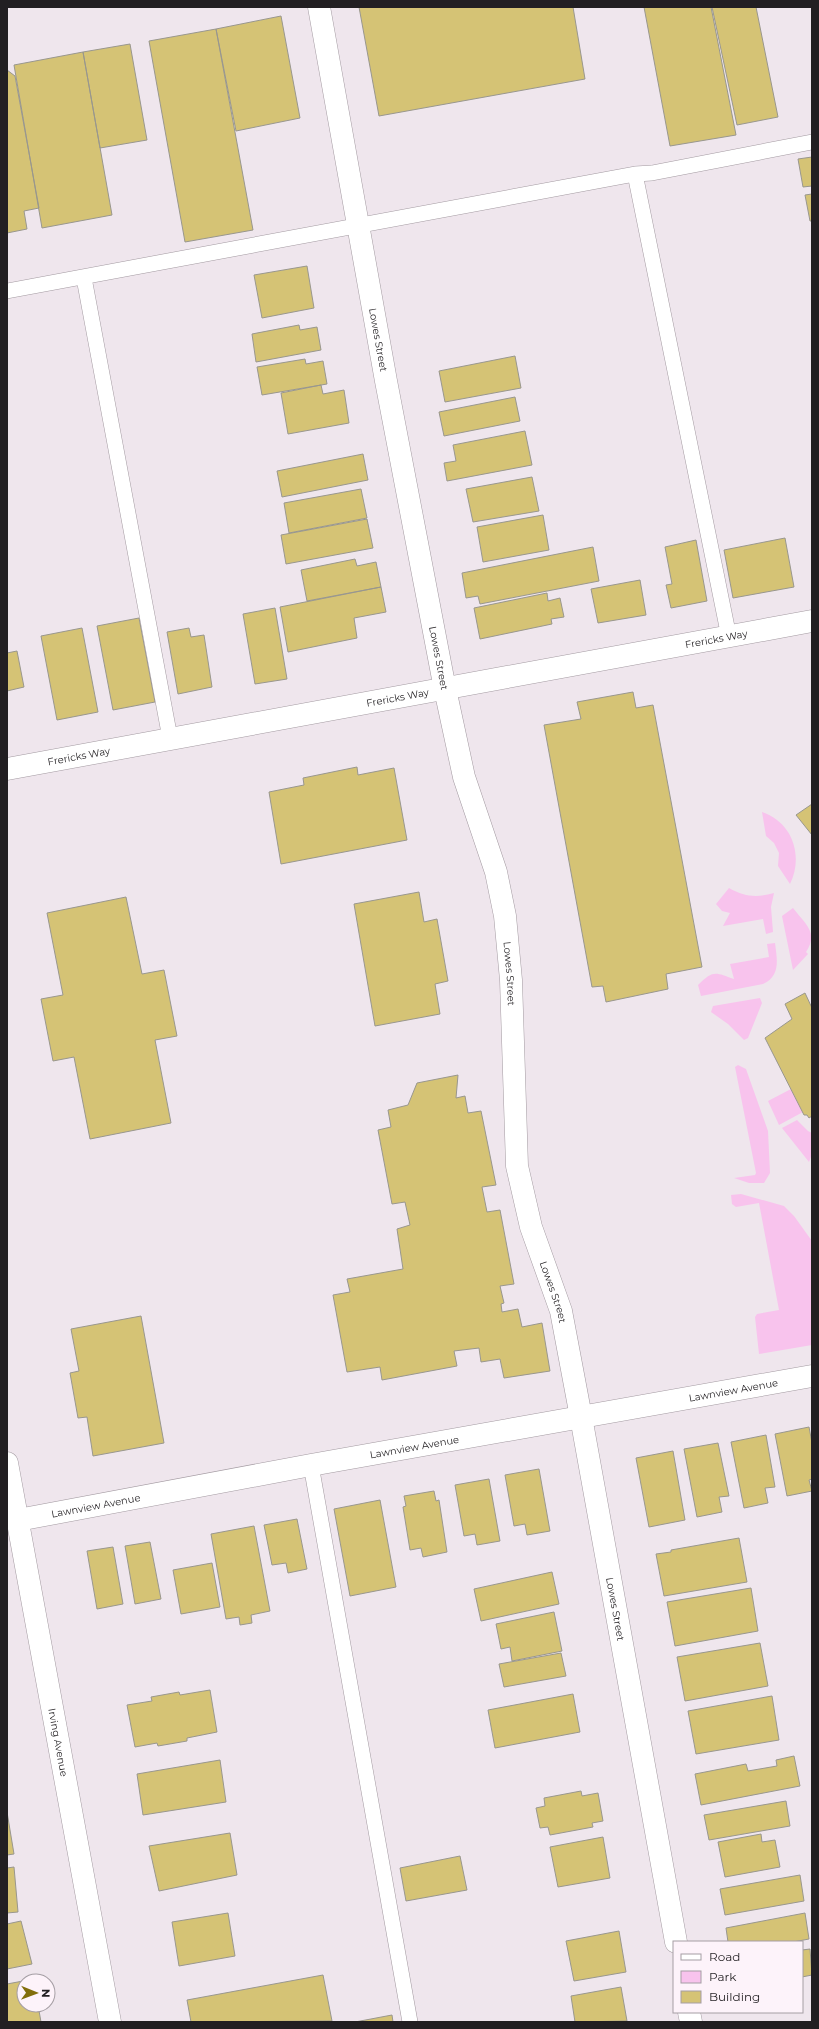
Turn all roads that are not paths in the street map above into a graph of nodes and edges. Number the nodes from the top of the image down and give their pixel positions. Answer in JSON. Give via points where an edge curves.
{"nodes":[{"id":1,"x":319,"y":7,"type":"edge"},
{"id":2,"x":812,"y":142,"type":"edge"},
{"id":3,"x":635,"y":174,"type":"junction"},
{"id":4,"x":358,"y":226,"type":"junction"},
{"id":5,"x":84,"y":278,"type":"junction"},
{"id":6,"x":7,"y":290,"type":"edge"},
{"id":7,"x":812,"y":621,"type":"edge"},
{"id":8,"x":729,"y":637,"type":"junction"},
{"id":9,"x":446,"y":689,"type":"junction"},
{"id":10,"x":170,"y":738,"type":"junction"},
{"id":11,"x":7,"y":770,"type":"edge"},
{"id":12,"x":812,"y":1376,"type":"edge"},
{"id":13,"x":582,"y":1417,"type":"junction"},
{"id":14,"x":7,"y":1462,"type":"edge"},
{"id":15,"x":311,"y":1465,"type":"junction"},
{"id":16,"x":18,"y":1520,"type":"junction"},
{"id":17,"x":676,"y":1941,"type":"edge"},
{"id":18,"x":110,"y":2022,"type":"edge"},
{"id":19,"x":410,"y":2022,"type":"edge"}],
"edges":[{"from":1,"to":4,"type":"street","name":"Lowes Street"},
{"from":2,"to":3,"type":"lane","via":[[652,173]]},
{"from":3,"to":4,"type":"lane"},
{"from":3,"to":8,"type":"lane"},
{"from":4,"to":5,"type":"lane"},
{"from":4,"to":9,"type":"street","name":"Lowes Street"},
{"from":5,"to":6,"type":"lane"},
{"from":5,"to":10,"type":"lane"},
{"from":7,"to":8,"type":"street","name":"Frericks Way"},
{"from":8,"to":9,"type":"street","name":"Frericks Way"},
{"from":9,"to":10,"type":"street","name":"Frericks Way"},
{"from":9,"to":13,"type":"street","name":"Lowes Street","via":[[464,777],[496,872],[505,916],[511,980],[515,1148],[518,1172],[531,1227],[561,1311]]},
{"from":10,"to":11,"type":"street","name":"Frericks Way"},
{"from":12,"to":13,"type":"street","name":"Lawnview Avenue"},
{"from":13,"to":15,"type":"street","name":"Lawnview Avenue"},
{"from":13,"to":17,"type":"street","name":"Lowes Street"},
{"from":14,"to":16,"type":"street","name":"Irving Avenue"},
{"from":15,"to":16,"type":"street","name":"Lawnview Avenue"},
{"from":15,"to":19,"type":"lane"},
{"from":16,"to":18,"type":"street","name":"Irving Avenue"}]}
